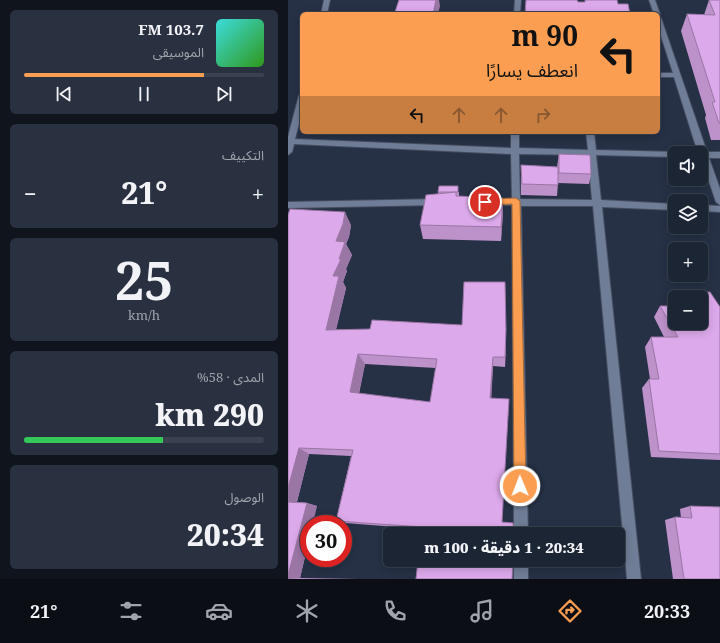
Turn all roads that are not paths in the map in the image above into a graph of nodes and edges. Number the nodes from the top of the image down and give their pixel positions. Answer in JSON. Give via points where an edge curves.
{"nodes":[{"id":1,"x":328,"y":0,"type":"edge"},
{"id":2,"x":518,"y":0,"type":"edge"},
{"id":3,"x":652,"y":0,"type":"edge"},
{"id":4,"x":325,"y":12,"type":"edge"},
{"id":5,"x":517,"y":12,"type":"edge"},
{"id":6,"x":656,"y":12,"type":"edge"},
{"id":7,"x":660,"y":24,"type":"edge"},
{"id":8,"x":660,"y":75,"type":"edge"},
{"id":9,"x":678,"y":75,"type":"junction"},
{"id":10,"x":300,"y":105,"type":"edge"},
{"id":11,"x":515,"y":134,"type":"edge"},
{"id":12,"x":590,"y":134,"type":"edge"},
{"id":13,"x":291,"y":141,"type":"junction"},
{"id":14,"x":700,"y":146,"type":"edge"},
{"id":15,"x":515,"y":150,"type":"junction"},
{"id":16,"x":288,"y":152,"type":"edge"},
{"id":17,"x":592,"y":152,"type":"junction"},
{"id":18,"x":668,"y":154,"type":"edge"},
{"id":19,"x":708,"y":155,"type":"edge"},
{"id":20,"x":720,"y":155,"type":"edge"},
{"id":21,"x":708,"y":169,"type":"edge"},
{"id":22,"x":516,"y":201,"type":"junction"},
{"id":23,"x":445,"y":202,"type":"edge"},
{"id":24,"x":484,"y":202,"type":"edge"},
{"id":25,"x":720,"y":202,"type":"edge"},
{"id":26,"x":597,"y":203,"type":"junction"},
{"id":27,"x":288,"y":205,"type":"edge"},
{"id":28,"x":668,"y":207,"type":"edge"},
{"id":29,"x":708,"y":208,"type":"edge"},
{"id":30,"x":720,"y":209,"type":"edge"},
{"id":31,"x":521,"y":527,"type":"edge"},
{"id":32,"x":521,"y":567,"type":"edge"},
{"id":33,"x":522,"y":579,"type":"edge"},
{"id":34,"x":634,"y":579,"type":"edge"}],
"edges":[{"from":1,"to":4,"type":"street"},
{"from":2,"to":5,"type":"street"},
{"from":3,"to":6,"type":"street"},
{"from":7,"to":9,"type":"street"},
{"from":8,"to":9,"type":"street"},
{"from":9,"to":14,"type":"street"},
{"from":10,"to":13,"type":"street"},
{"from":11,"to":15,"type":"street"},
{"from":12,"to":17,"type":"street"},
{"from":13,"to":15,"type":"street"},
{"from":13,"to":16,"type":"street"},
{"from":15,"to":17,"type":"street"},
{"from":15,"to":22,"type":"street"},
{"from":17,"to":18,"type":"street"},
{"from":17,"to":26,"type":"street"},
{"from":19,"to":20,"type":"street"},
{"from":21,"to":25,"type":"street"},
{"from":22,"to":24,"type":"street"},
{"from":22,"to":26,"type":"street"},
{"from":22,"to":31,"type":"street"},
{"from":23,"to":27,"type":"street"},
{"from":26,"to":28,"type":"street"},
{"from":26,"to":34,"type":"street"},
{"from":29,"to":30,"type":"street"},
{"from":32,"to":33,"type":"street"}]}
